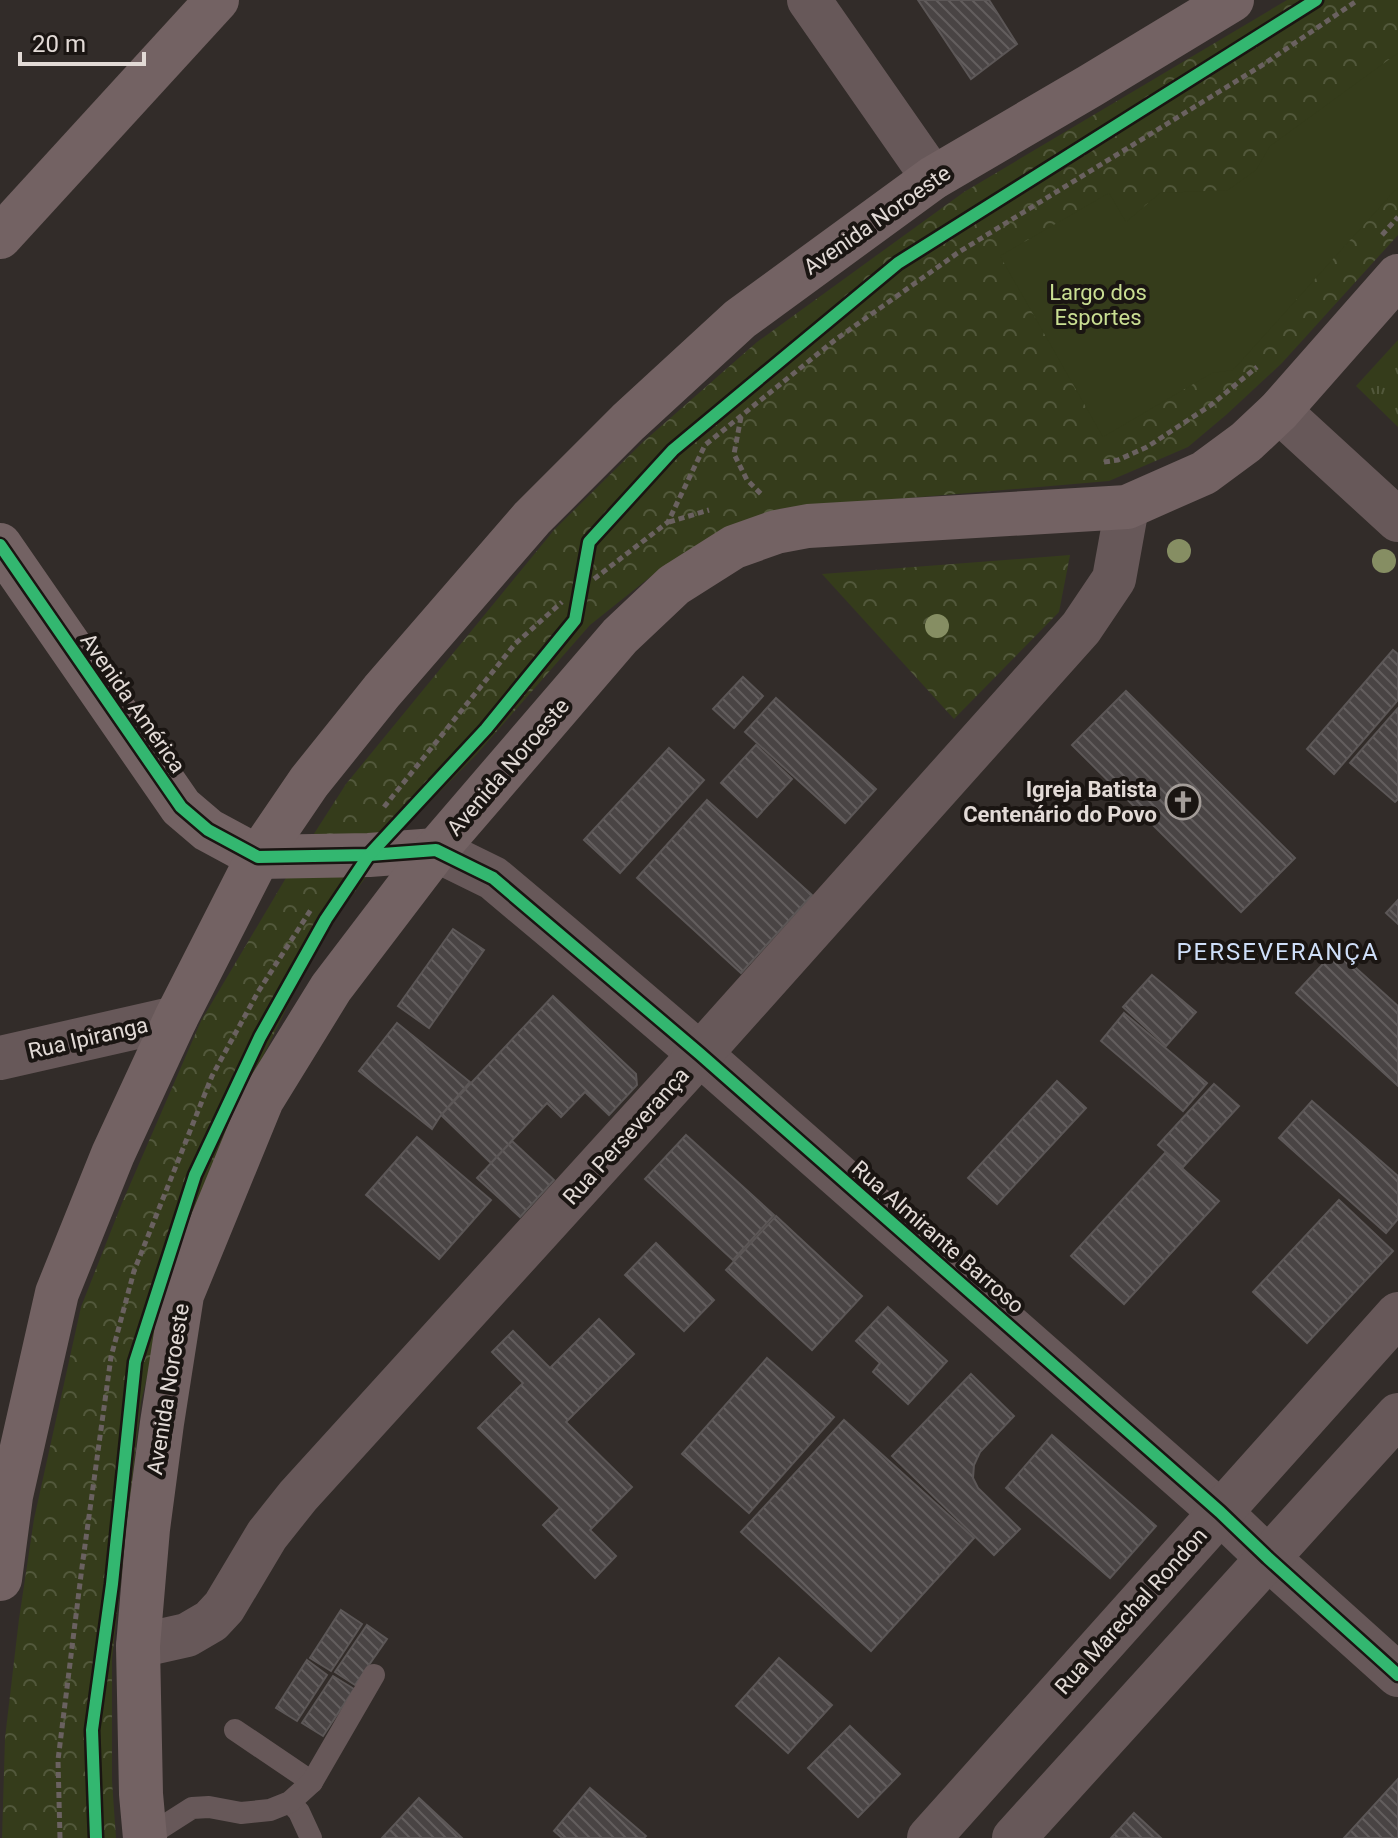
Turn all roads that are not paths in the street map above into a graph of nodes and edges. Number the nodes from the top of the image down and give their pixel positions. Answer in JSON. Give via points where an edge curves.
{"nodes":[{"id":1,"x":217,"y":0,"type":"edge"},
{"id":2,"x":809,"y":0,"type":"edge"},
{"id":3,"x":1232,"y":0,"type":"edge"},
{"id":4,"x":933,"y":178,"type":"junction"},
{"id":5,"x":0,"y":237,"type":"edge"},
{"id":6,"x":1398,"y":276,"type":"edge"},
{"id":7,"x":1279,"y":411,"type":"junction"},
{"id":8,"x":1127,"y":507,"type":"junction"},
{"id":9,"x":1398,"y":520,"type":"edge"},
{"id":10,"x":8,"y":570,"type":"edge"},
{"id":11,"x":436,"y":850,"type":"junction"},
{"id":12,"x":258,"y":857,"type":"junction"},
{"id":13,"x":176,"y":1018,"type":"junction"},
{"id":14,"x":700,"y":1054,"type":"junction"},
{"id":15,"x":0,"y":1058,"type":"edge"},
{"id":16,"x":1398,"y":1314,"type":"edge"},
{"id":17,"x":1398,"y":1415,"type":"edge"},
{"id":18,"x":1220,"y":1512,"type":"junction"},
{"id":19,"x":1268,"y":1558,"type":"junction"},
{"id":20,"x":0,"y":1579,"type":"edge"},
{"id":21,"x":138,"y":1646,"type":"junction"},
{"id":22,"x":374,"y":1675,"type":"dead end"},
{"id":23,"x":1398,"y":1675,"type":"edge"},
{"id":24,"x":235,"y":1730,"type":"dead end"},
{"id":25,"x":312,"y":1782,"type":"junction"},
{"id":26,"x":290,"y":1802,"type":"junction"},
{"id":27,"x":145,"y":1838,"type":"edge"},
{"id":28,"x":311,"y":1838,"type":"edge"},
{"id":29,"x":929,"y":1838,"type":"edge"},
{"id":30,"x":1014,"y":1838,"type":"edge"}],
"edges":[{"from":1,"to":5,"type":"main road"},
{"from":2,"to":4,"type":"street"},
{"from":3,"to":4,"type":"main road","name":"Avenida Noroeste"},
{"from":4,"to":12,"type":"main road","name":"Avenida Noroeste","via":[[740,319],[532,518],[382,691],[309,782]]},
{"from":6,"to":7,"type":"main road","name":"Avenida Noroeste"},
{"from":7,"to":8,"type":"main road","name":"Avenida Noroeste","via":[[1204,473]]},
{"from":7,"to":9,"type":"street"},
{"from":8,"to":11,"type":"main road","name":"Avenida Noroeste","via":[[808,526],[734,547],[674,585],[620,636]]},
{"from":8,"to":14,"type":"street","name":"Rua Perseverança","via":[[1114,579],[1081,628]]},
{"from":10,"to":12,"type":"main road","name":"Avenida América","via":[[181,807],[208,830]]},
{"from":11,"to":12,"type":"main road"},
{"from":11,"to":14,"type":"street","name":"Rua Almirante Barroso","via":[[493,878]]},
{"from":11,"to":21,"type":"main road","name":"Avenida Noroeste","via":[[331,988],[262,1100],[182,1295],[148,1529]]},
{"from":12,"to":13,"type":"main road","name":"Avenida Noroeste"},
{"from":13,"to":15,"type":"street","name":"Rua Ipiranga"},
{"from":13,"to":20,"type":"main road","name":"Avenida Noroeste","via":[[57,1293],[11,1496]]},
{"from":14,"to":18,"type":"street","name":"Rua Almirante Barroso"},
{"from":14,"to":21,"type":"street","name":"Rua Perseverança","via":[[298,1496],[211,1621],[187,1635]]},
{"from":16,"to":18,"type":"street","name":"Rua Marechal Rondon"},
{"from":17,"to":19,"type":"street"},
{"from":18,"to":19,"type":"street","name":"Rua Almirante Barroso"},
{"from":18,"to":29,"type":"street","name":"Rua Marechal Rondon"},
{"from":19,"to":23,"type":"street","name":"Rua Almirante Barroso"},
{"from":19,"to":30,"type":"street"},
{"from":21,"to":27,"type":"main road","name":"Avenida Noroeste"},
{"from":22,"to":25,"type":"lane"},
{"from":24,"to":25,"type":"lane"},
{"from":25,"to":26,"type":"lane"},
{"from":26,"to":27,"type":"lane","via":[[241,1813],[192,1808]]},
{"from":26,"to":28,"type":"lane"}]}
